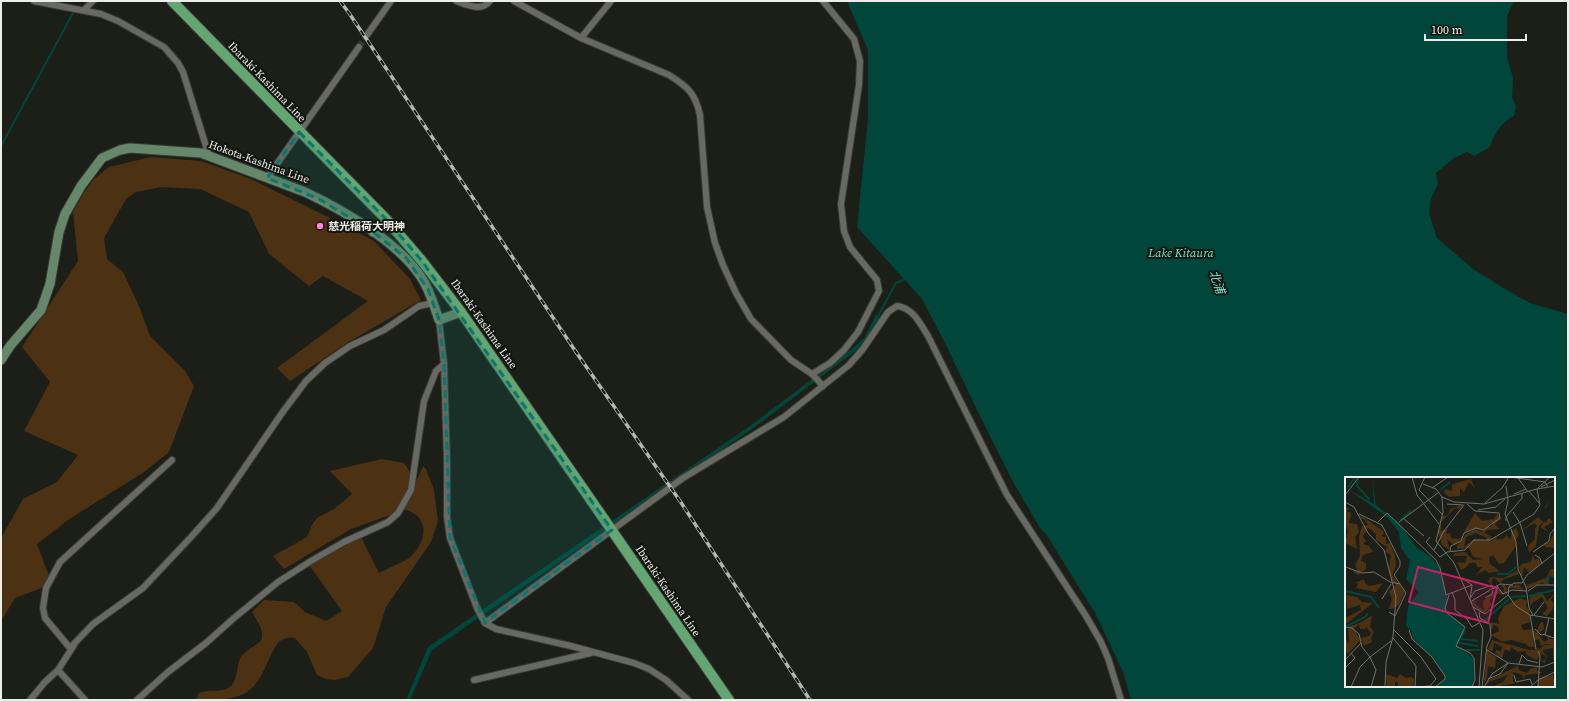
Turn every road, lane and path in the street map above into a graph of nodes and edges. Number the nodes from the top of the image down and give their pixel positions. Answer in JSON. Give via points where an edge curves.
{"nodes":[{"id":1,"x":34,"y":1,"type":"edge"},
{"id":2,"x":93,"y":1,"type":"edge"},
{"id":3,"x":172,"y":1,"type":"edge"},
{"id":4,"x":391,"y":1,"type":"edge"},
{"id":5,"x":456,"y":1,"type":"edge"},
{"id":6,"x":490,"y":1,"type":"edge"},
{"id":7,"x":514,"y":1,"type":"edge"},
{"id":8,"x":611,"y":1,"type":"edge"},
{"id":9,"x":824,"y":1,"type":"edge"},
{"id":10,"x":84,"y":10,"type":"junction"},
{"id":11,"x":367,"y":35,"type":"tunnel mouth"},
{"id":12,"x":582,"y":38,"type":"junction"},
{"id":13,"x":359,"y":47,"type":"tunnel mouth"},
{"id":14,"x":299,"y":132,"type":"junction"},
{"id":15,"x":209,"y":156,"type":"junction"},
{"id":16,"x":267,"y":178,"type":"junction"},
{"id":17,"x":385,"y":218,"type":"junction"},
{"id":18,"x":373,"y":232,"type":"junction"},
{"id":19,"x":433,"y":303,"type":"junction"},
{"id":20,"x":461,"y":312,"type":"junction"},
{"id":21,"x":439,"y":320,"type":"junction"},
{"id":22,"x":1,"y":360,"type":"edge"},
{"id":23,"x":444,"y":364,"type":"junction"},
{"id":24,"x":812,"y":374,"type":"junction"},
{"id":25,"x":823,"y":386,"type":"junction"},
{"id":26,"x":172,"y":460,"type":"dead end"},
{"id":27,"x":611,"y":528,"type":"junction"},
{"id":28,"x":483,"y":620,"type":"junction"},
{"id":29,"x":75,"y":644,"type":"junction"},
{"id":30,"x":593,"y":653,"type":"junction"},
{"id":31,"x":58,"y":670,"type":"junction"},
{"id":32,"x":474,"y":680,"type":"dead end"},
{"id":33,"x":30,"y":700,"type":"edge"},
{"id":34,"x":85,"y":700,"type":"edge"},
{"id":35,"x":137,"y":700,"type":"edge"},
{"id":36,"x":688,"y":700,"type":"edge"},
{"id":37,"x":729,"y":700,"type":"edge"},
{"id":38,"x":1121,"y":700,"type":"edge"}],
"edges":[{"from":1,"to":10,"type":"street"},
{"from":2,"to":10,"type":"street"},
{"from":3,"to":14,"type":"main road","name":"Ibaraki-Kashima Line"},
{"from":4,"to":11,"type":"street"},
{"from":5,"to":6,"type":"street","via":[[475,8],[482,7]]},
{"from":7,"to":12,"type":"street"},
{"from":8,"to":12,"type":"street"},
{"from":9,"to":24,"type":"street","via":[[854,39],[860,61],[841,204],[844,231],[850,247],[878,280],[879,291],[858,332],[844,350]]},
{"from":10,"to":15,"type":"street","via":[[118,21],[154,40],[172,54],[183,72]]},
{"from":12,"to":24,"type":"street","via":[[669,75],[691,91],[700,115],[707,207],[723,265],[751,319],[791,360]]},
{"from":13,"to":14,"type":"street"},
{"from":14,"to":16,"type":"street"},
{"from":14,"to":17,"type":"main road","name":"Ibaraki-Kashima Line"},
{"from":15,"to":16,"type":"main road","name":"Hokota-Kashima Line"},
{"from":15,"to":22,"type":"main road","name":"Hokota-Kashima Line","via":[[194,152],[130,148],[102,158],[80,186],[65,214],[59,232],[50,284],[41,310]]},
{"from":16,"to":18,"type":"main road","name":"Hokota-Kashima Line","via":[[319,199]]},
{"from":17,"to":18,"type":"main road"},
{"from":17,"to":20,"type":"main road","name":"Ibaraki-Kashima Line"},
{"from":18,"to":19,"type":"main road","name":"Hokota-Kashima Line","via":[[414,267]]},
{"from":19,"to":21,"type":"main road","name":"Hokota-Kashima Line"},
{"from":19,"to":29,"type":"street","via":[[419,306],[384,330],[350,346],[325,363],[306,381],[217,508],[143,588],[93,624]]},
{"from":20,"to":21,"type":"main road"},
{"from":20,"to":27,"type":"main road","name":"Ibaraki-Kashima Line"},
{"from":21,"to":23,"type":"street"},
{"from":23,"to":28,"type":"street","via":[[447,517],[450,538]]},
{"from":23,"to":35,"type":"street","via":[[436,371],[424,401],[411,490],[398,513],[388,522],[344,542],[278,582]]},
{"from":24,"to":25,"type":"street"},
{"from":25,"to":27,"type":"street","via":[[784,418],[683,478]]},
{"from":25,"to":38,"type":"street","via":[[854,360],[888,312],[897,306],[906,307],[928,336],[1007,495],[1101,642]]},
{"from":26,"to":29,"type":"street","via":[[60,562],[46,588],[43,608],[45,618],[70,648]]},
{"from":27,"to":28,"type":"street"},
{"from":27,"to":37,"type":"main road","name":"Ibaraki-Kashima Line"},
{"from":28,"to":30,"type":"street","via":[[496,629]]},
{"from":29,"to":31,"type":"street"},
{"from":30,"to":32,"type":"street"},
{"from":30,"to":36,"type":"street","via":[[626,660],[649,669]]},
{"from":31,"to":33,"type":"street"},
{"from":31,"to":34,"type":"street"}]}
